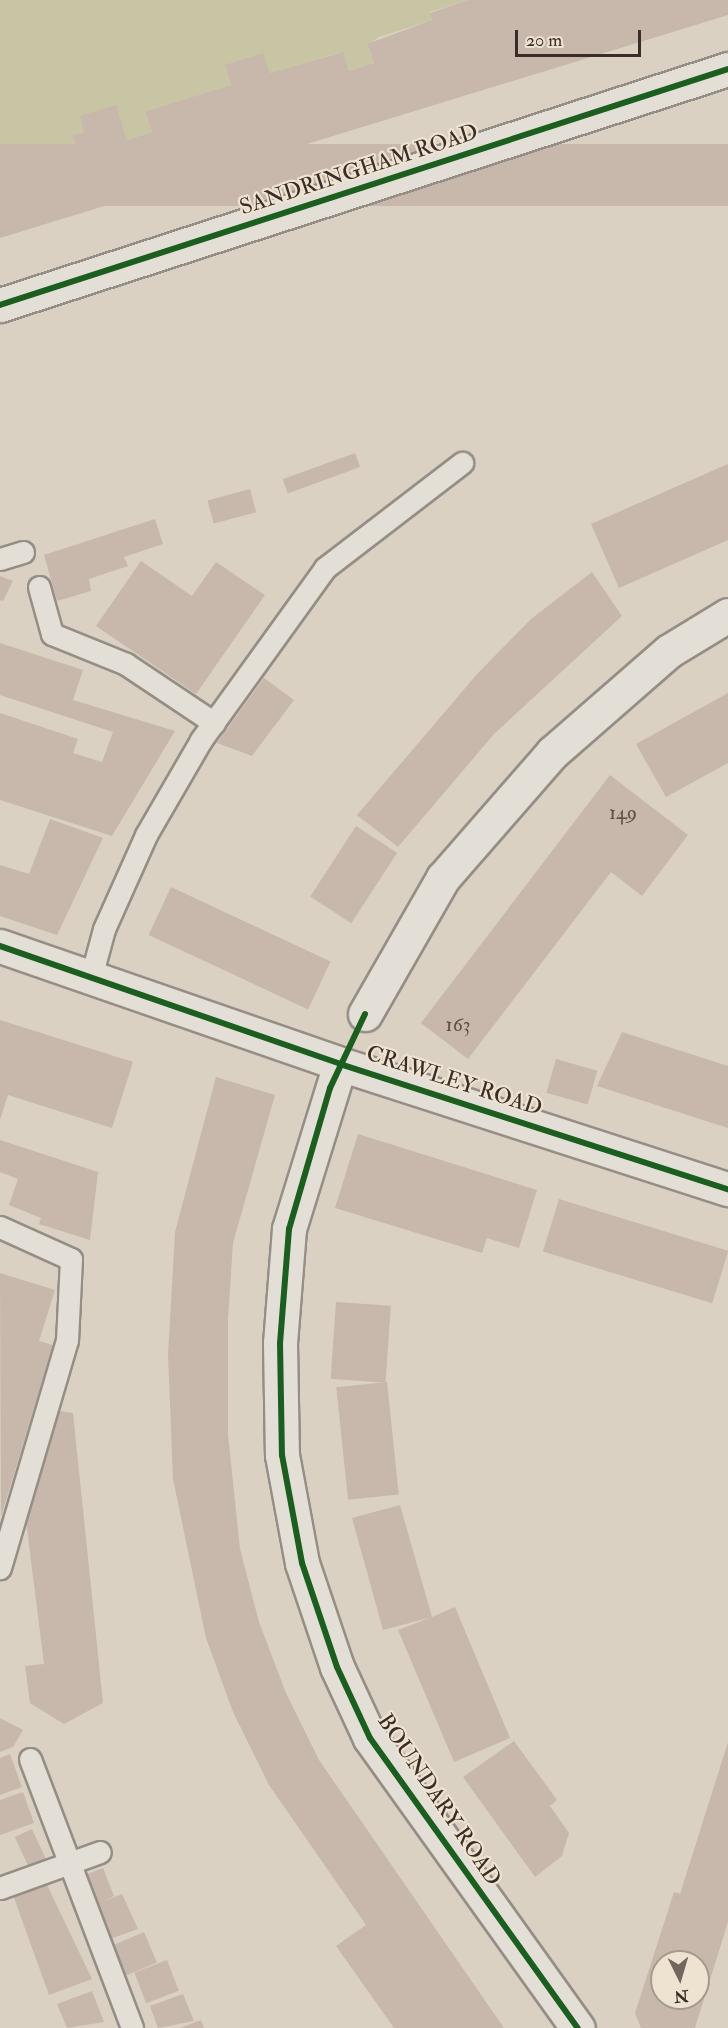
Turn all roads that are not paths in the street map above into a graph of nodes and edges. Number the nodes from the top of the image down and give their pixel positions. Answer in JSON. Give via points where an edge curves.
{"nodes":[{"id":1,"x":728,"y":69,"type":"edge"},
{"id":2,"x":0,"y":305,"type":"edge"},
{"id":3,"x":462,"y":463,"type":"dead end"},
{"id":4,"x":23,"y":552,"type":"dead end"},
{"id":5,"x":0,"y":559,"type":"edge"},
{"id":6,"x":39,"y":587,"type":"dead end"},
{"id":7,"x":728,"y":615,"type":"edge"},
{"id":8,"x":214,"y":723,"type":"junction"},
{"id":9,"x":0,"y":946,"type":"edge"},
{"id":10,"x":91,"y":977,"type":"junction"},
{"id":11,"x":365,"y":1014,"type":"dead end"},
{"id":12,"x":340,"y":1064,"type":"junction"},
{"id":13,"x":728,"y":1189,"type":"edge"},
{"id":14,"x":0,"y":1227,"type":"edge"},
{"id":15,"x":0,"y":1568,"type":"edge"},
{"id":16,"x":30,"y":1759,"type":"dead end"},
{"id":17,"x":100,"y":1852,"type":"dead end"},
{"id":18,"x":68,"y":1863,"type":"junction"},
{"id":19,"x":0,"y":1887,"type":"edge"},
{"id":20,"x":132,"y":2028,"type":"edge"},
{"id":21,"x":578,"y":2028,"type":"edge"}],
"edges":[{"from":1,"to":2,"type":"street","name":"SANDRINGHAM ROAD"},
{"from":3,"to":8,"type":"lane","via":[[325,568]]},
{"from":4,"to":5,"type":"lane"},
{"from":6,"to":8,"type":"lane","via":[[52,634],[126,664]]},
{"from":7,"to":11,"type":"street","via":[[669,651],[552,753],[443,878]]},
{"from":8,"to":10,"type":"lane","via":[[146,835],[119,890]]},
{"from":9,"to":10,"type":"street","name":"CRAWLEY ROAD"},
{"from":10,"to":12,"type":"street","name":"CRAWLEY ROAD"},
{"from":12,"to":13,"type":"street","name":"CRAWLEY ROAD"},
{"from":12,"to":21,"type":"street","name":"BOUNDARY ROAD","via":[[289,1229],[280,1343],[282,1455],[302,1563],[337,1667],[370,1738]]},
{"from":14,"to":15,"type":"lane","via":[[71,1259],[67,1340]]},
{"from":16,"to":18,"type":"lane"},
{"from":17,"to":18,"type":"lane"},
{"from":18,"to":19,"type":"lane"},
{"from":18,"to":20,"type":"lane"}]}
